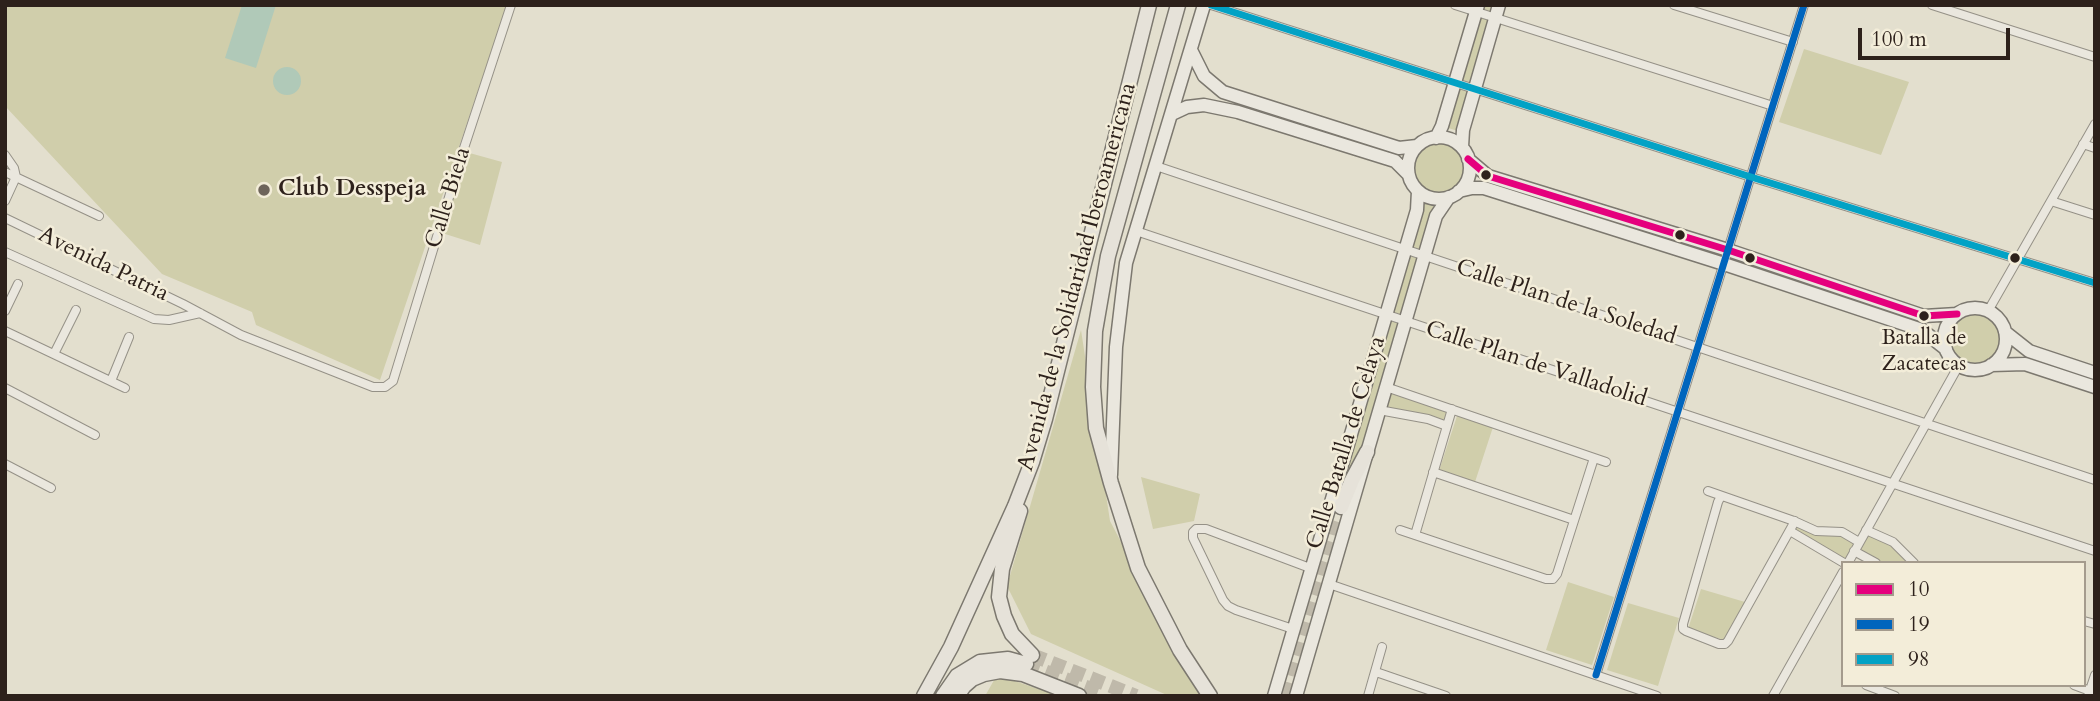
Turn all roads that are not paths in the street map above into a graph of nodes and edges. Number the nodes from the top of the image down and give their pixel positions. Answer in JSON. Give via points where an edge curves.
{"nodes":[{"id":1,"x":511,"y":5,"type":"edge"},
{"id":2,"x":1141,"y":5,"type":"edge"},
{"id":3,"x":1149,"y":5,"type":"edge"},
{"id":4,"x":1178,"y":5,"type":"edge"},
{"id":5,"x":1204,"y":5,"type":"edge"},
{"id":6,"x":1211,"y":5,"type":"edge"},
{"id":7,"x":1455,"y":5,"type":"edge"},
{"id":8,"x":1675,"y":5,"type":"edge"},
{"id":9,"x":1804,"y":5,"type":"edge"},
{"id":10,"x":1932,"y":5,"type":"edge"},
{"id":11,"x":1477,"y":9,"type":"edge"},
{"id":12,"x":1497,"y":12,"type":"edge"},
{"id":13,"x":1793,"y":42,"type":"junction"},
{"id":14,"x":1191,"y":50,"type":"junction"},
{"id":15,"x":1137,"y":51,"type":"junction"},
{"id":16,"x":2095,"y":57,"type":"edge"},
{"id":17,"x":1455,"y":83,"type":"junction"},
{"id":18,"x":1475,"y":89,"type":"junction"},
{"id":19,"x":1773,"y":106,"type":"junction"},
{"id":20,"x":1172,"y":114,"type":"junction"},
{"id":21,"x":2095,"y":124,"type":"edge"},
{"id":22,"x":1436,"y":138,"type":"junction"},
{"id":23,"x":2083,"y":145,"type":"junction"},
{"id":24,"x":1417,"y":146,"type":"junction"},
{"id":25,"x":2095,"y":148,"type":"edge"},
{"id":26,"x":1465,"y":153,"type":"junction"},
{"id":27,"x":7,"y":164,"type":"edge"},
{"id":28,"x":1156,"y":166,"type":"junction"},
{"id":29,"x":1409,"y":175,"type":"junction"},
{"id":30,"x":16,"y":177,"type":"junction"},
{"id":31,"x":1751,"y":177,"type":"junction"},
{"id":32,"x":1418,"y":191,"type":"junction"},
{"id":33,"x":1454,"y":194,"type":"junction"},
{"id":34,"x":5,"y":201,"type":"edge"},
{"id":35,"x":2051,"y":201,"type":"junction"},
{"id":36,"x":2095,"y":215,"type":"edge"},
{"id":37,"x":99,"y":216,"type":"dead end"},
{"id":38,"x":5,"y":218,"type":"edge"},
{"id":39,"x":1136,"y":231,"type":"junction"},
{"id":40,"x":1405,"y":249,"type":"junction"},
{"id":41,"x":1728,"y":250,"type":"junction"},
{"id":42,"x":5,"y":252,"type":"edge"},
{"id":43,"x":1424,"y":256,"type":"junction"},
{"id":44,"x":2018,"y":259,"type":"junction"},
{"id":45,"x":1724,"y":264,"type":"junction"},
{"id":46,"x":2095,"y":283,"type":"edge"},
{"id":47,"x":18,"y":284,"type":"dead end"},
{"id":48,"x":76,"y":310,"type":"dead end"},
{"id":49,"x":5,"y":311,"type":"edge"},
{"id":50,"x":1988,"y":311,"type":"junction"},
{"id":51,"x":200,"y":313,"type":"junction"},
{"id":52,"x":1957,"y":314,"type":"junction"},
{"id":53,"x":1385,"y":315,"type":"junction"},
{"id":54,"x":1405,"y":321,"type":"junction"},
{"id":55,"x":5,"y":331,"type":"edge"},
{"id":56,"x":2005,"y":332,"type":"junction"},
{"id":57,"x":129,"y":337,"type":"dead end"},
{"id":58,"x":1698,"y":347,"type":"junction"},
{"id":59,"x":1946,"y":349,"type":"junction"},
{"id":60,"x":54,"y":354,"type":"junction"},
{"id":61,"x":1959,"y":365,"type":"junction"},
{"id":62,"x":1991,"y":365,"type":"junction"},
{"id":63,"x":2095,"y":373,"type":"edge"},
{"id":64,"x":111,"y":382,"type":"junction"},
{"id":65,"x":385,"y":387,"type":"joint"},
{"id":66,"x":1386,"y":387,"type":"junction"},
{"id":67,"x":2095,"y":387,"type":"edge"},
{"id":68,"x":5,"y":388,"type":"edge"},
{"id":69,"x":125,"y":388,"type":"dead end"},
{"id":70,"x":1452,"y":409,"type":"junction"},
{"id":71,"x":1379,"y":410,"type":"junction"},
{"id":72,"x":1678,"y":412,"type":"junction"},
{"id":73,"x":1926,"y":423,"type":"junction"},
{"id":74,"x":1447,"y":426,"type":"junction"},
{"id":75,"x":94,"y":435,"type":"dead end"},
{"id":76,"x":1367,"y":452,"type":"junction"},
{"id":77,"x":1594,"y":458,"type":"junction"},
{"id":78,"x":1032,"y":462,"type":"junction"},
{"id":79,"x":1606,"y":462,"type":"dead end"},
{"id":80,"x":5,"y":464,"type":"edge"},
{"id":81,"x":1433,"y":472,"type":"junction"},
{"id":82,"x":2095,"y":480,"type":"edge"},
{"id":83,"x":1111,"y":482,"type":"junction"},
{"id":84,"x":1892,"y":484,"type":"junction"},
{"id":85,"x":51,"y":488,"type":"dead end"},
{"id":86,"x":1708,"y":491,"type":"dead end"},
{"id":87,"x":1721,"y":496,"type":"junction"},
{"id":88,"x":1341,"y":507,"type":"tunnel mouth"},
{"id":89,"x":1574,"y":520,"type":"junction"},
{"id":90,"x":1795,"y":521,"type":"junction"},
{"id":91,"x":1399,"y":530,"type":"dead end"},
{"id":92,"x":1866,"y":530,"type":"junction"},
{"id":93,"x":1790,"y":531,"type":"junction"},
{"id":94,"x":1415,"y":535,"type":"junction"},
{"id":95,"x":1859,"y":542,"type":"junction"},
{"id":96,"x":1854,"y":551,"type":"junction"},
{"id":97,"x":2095,"y":551,"type":"edge"},
{"id":98,"x":1842,"y":561,"type":"edge"},
{"id":99,"x":1847,"y":561,"type":"edge"},
{"id":100,"x":1872,"y":561,"type":"edge"},
{"id":101,"x":1912,"y":561,"type":"edge"},
{"id":102,"x":1310,"y":568,"type":"junction"},
{"id":103,"x":1841,"y":576,"type":"edge"},
{"id":104,"x":1329,"y":584,"type":"junction"},
{"id":105,"x":1293,"y":629,"type":"junction"},
{"id":106,"x":1382,"y":647,"type":"dead end"},
{"id":107,"x":1376,"y":672,"type":"junction"},
{"id":108,"x":1596,"y":675,"type":"junction"},
{"id":109,"x":2095,"y":675,"type":"edge"},
{"id":110,"x":1872,"y":687,"type":"edge"},
{"id":111,"x":2089,"y":693,"type":"edge"},
{"id":112,"x":924,"y":696,"type":"edge"},
{"id":113,"x":943,"y":696,"type":"edge"},
{"id":114,"x":957,"y":696,"type":"edge"},
{"id":115,"x":1079,"y":696,"type":"edge"},
{"id":116,"x":1210,"y":696,"type":"edge"},
{"id":117,"x":1274,"y":696,"type":"edge"},
{"id":118,"x":1296,"y":696,"type":"edge"},
{"id":119,"x":1368,"y":696,"type":"edge"},
{"id":120,"x":1446,"y":696,"type":"edge"},
{"id":121,"x":1657,"y":696,"type":"edge"},
{"id":122,"x":1773,"y":696,"type":"edge"},
{"id":123,"x":1895,"y":696,"type":"edge"}],
"edges":[{"from":1,"to":65,"type":"street","name":"Calle Biela","via":[[393,381]]},
{"from":2,"to":15,"type":"highway"},
{"from":3,"to":15,"type":"highway","name":"Avenida de la Solidaridad Iberoamericana"},
{"from":4,"to":83,"type":"highway","name":"Avenida de la Solidaridad Iberoamericana","via":[[1108,256],[1094,331],[1096,428]]},
{"from":5,"to":14,"type":"street"},
{"from":6,"to":17,"type":"street"},
{"from":7,"to":11,"type":"street"},
{"from":8,"to":13,"type":"street"},
{"from":9,"to":13,"type":"street"},
{"from":10,"to":16,"type":"street"},
{"from":11,"to":12,"type":"street"},
{"from":11,"to":17,"type":"street"},
{"from":12,"to":18,"type":"street"},
{"from":12,"to":19,"type":"street"},
{"from":13,"to":19,"type":"street"},
{"from":14,"to":20,"type":"street"},
{"from":14,"to":24,"type":"street","via":[[1203,76],[1223,92],[1399,148]]},
{"from":15,"to":78,"type":"highway","name":"Avenida de la Solidaridad Iberoamericana"},
{"from":17,"to":18,"type":"street"},
{"from":17,"to":22,"type":"street"},
{"from":18,"to":26,"type":"street","via":[[1463,130]]},
{"from":18,"to":31,"type":"street"},
{"from":19,"to":31,"type":"street"},
{"from":20,"to":28,"type":"street"},
{"from":20,"to":29,"type":"street","via":[[1196,106],[1229,109],[1395,161]]},
{"from":21,"to":23,"type":"street"},
{"from":22,"to":24,"type":"street"},
{"from":22,"to":26,"type":"street","via":[[1454,141]]},
{"from":23,"to":25,"type":"street"},
{"from":23,"to":35,"type":"street"},
{"from":24,"to":29,"type":"street","via":[[1408,165]]},
{"from":26,"to":33,"type":"street","via":[[1469,177]]},
{"from":26,"to":41,"type":"street","via":[[1488,176]]},
{"from":27,"to":30,"type":"street"},
{"from":28,"to":39,"type":"street"},
{"from":28,"to":40,"type":"street","name":"Calle Plan de la Soledad"},
{"from":29,"to":32,"type":"street"},
{"from":30,"to":34,"type":"street"},
{"from":30,"to":37,"type":"street"},
{"from":31,"to":41,"type":"street"},
{"from":31,"to":44,"type":"street"},
{"from":32,"to":33,"type":"street","via":[[1438,199]]},
{"from":32,"to":40,"type":"street","name":"Calle Batalla de Celaya"},
{"from":33,"to":43,"type":"street","name":"Calle Batalla de Celaya","via":[[1436,216]]},
{"from":33,"to":45,"type":"street","via":[[1484,188]]},
{"from":35,"to":36,"type":"street"},
{"from":35,"to":44,"type":"street"},
{"from":38,"to":51,"type":"street","name":"Avenida Patria"},
{"from":39,"to":53,"type":"street","name":"Calle Plan de Valladolid"},
{"from":39,"to":83,"type":"street","via":[[1126,263],[1115,347]]},
{"from":40,"to":43,"type":"street","name":"Calle Plan de la Soledad"},
{"from":40,"to":53,"type":"street","name":"Calle Batalla de Celaya"},
{"from":41,"to":45,"type":"street"},
{"from":41,"to":52,"type":"street","via":[[1924,316]]},
{"from":42,"to":51,"type":"street","name":"Avenida Patria","via":[[154,319]]},
{"from":43,"to":54,"type":"street","name":"Calle Batalla de Celaya"},
{"from":43,"to":58,"type":"street","name":"Calle Plan de la Soledad"},
{"from":44,"to":46,"type":"street"},
{"from":44,"to":50,"type":"street"},
{"from":45,"to":58,"type":"street"},
{"from":45,"to":59,"type":"street","via":[[1922,330]]},
{"from":47,"to":49,"type":"street"},
{"from":48,"to":60,"type":"street"},
{"from":50,"to":52,"type":"street","via":[[1972,309]]},
{"from":50,"to":56,"type":"street"},
{"from":51,"to":65,"type":"street","name":"Avenida Patria","via":[[373,387]]},
{"from":52,"to":59,"type":"street","via":[[1946,330]]},
{"from":53,"to":54,"type":"street","name":"Calle Plan de Valladolid"},
{"from":53,"to":102,"type":"street","name":"Calle Batalla de Celaya"},
{"from":54,"to":66,"type":"street","name":"Calle Batalla de Celaya"},
{"from":54,"to":72,"type":"street","name":"Calle Plan de Valladolid"},
{"from":55,"to":60,"type":"street"},
{"from":56,"to":62,"type":"street","via":[[2004,351]]},
{"from":56,"to":63,"type":"street","via":[[2029,351]]},
{"from":57,"to":64,"type":"street"},
{"from":58,"to":72,"type":"street"},
{"from":58,"to":73,"type":"street","name":"Calle Plan de la Soledad"},
{"from":59,"to":61,"type":"street"},
{"from":60,"to":64,"type":"street"},
{"from":61,"to":62,"type":"street","via":[[1975,370]]},
{"from":61,"to":73,"type":"street"},
{"from":62,"to":67,"type":"street","via":[[2025,364]]},
{"from":64,"to":69,"type":"street"},
{"from":66,"to":70,"type":"street"},
{"from":66,"to":71,"type":"street","name":"Calle Batalla de Celaya"},
{"from":68,"to":75,"type":"street"},
{"from":70,"to":74,"type":"street"},
{"from":70,"to":77,"type":"street"},
{"from":71,"to":74,"type":"street"},
{"from":71,"to":76,"type":"street","name":"Calle Batalla de Celaya"},
{"from":72,"to":84,"type":"street","name":"Calle Plan de Valladolid"},
{"from":72,"to":108,"type":"street"},
{"from":73,"to":82,"type":"street","name":"Calle Plan de la Soledad"},
{"from":73,"to":84,"type":"street"},
{"from":74,"to":81,"type":"street"},
{"from":76,"to":88,"type":"highway"},
{"from":76,"to":104,"type":"street","name":"Calle Batalla de Celaya"},
{"from":77,"to":79,"type":"street"},
{"from":77,"to":89,"type":"street"},
{"from":78,"to":112,"type":"highway","name":"Avenida de la Solidaridad Iberoamericana","via":[[951,647]]},
{"from":78,"to":113,"type":"highway","via":[[999,588],[1007,625],[1029,659],[980,662],[957,676]]},
{"from":80,"to":85,"type":"street"},
{"from":81,"to":89,"type":"street"},
{"from":81,"to":94,"type":"street"},
{"from":83,"to":116,"type":"highway","name":"Avenida de la Solidaridad Iberoamericana","via":[[1138,568],[1180,650]]},
{"from":84,"to":92,"type":"street"},
{"from":84,"to":97,"type":"street","name":"Calle Plan de Valladolid"},
{"from":86,"to":87,"type":"street"},
{"from":87,"to":90,"type":"street"},
{"from":87,"to":93,"type":"street","via":[[1684,629],[1725,644]]},
{"from":89,"to":94,"type":"street","via":[[1553,579]]},
{"from":90,"to":93,"type":"street"},
{"from":90,"to":95,"type":"street","via":[[1816,531],[1842,532]]},
{"from":91,"to":94,"type":"street"},
{"from":92,"to":95,"type":"street"},
{"from":92,"to":101,"type":"street","via":[[1893,542]]},
{"from":93,"to":98,"type":"street"},
{"from":95,"to":96,"type":"street"},
{"from":96,"to":99,"type":"street"},
{"from":96,"to":100,"type":"street"},
{"from":102,"to":105,"type":"street","name":"Calle Batalla de Celaya"},
{"from":102,"to":105,"type":"street","via":[[1206,529],[1194,533],[1228,606]]},
{"from":103,"to":122,"type":"street"},
{"from":104,"to":108,"type":"street"},
{"from":104,"to":118,"type":"street","name":"Calle Batalla de Celaya"},
{"from":105,"to":117,"type":"street","name":"Calle Batalla de Celaya"},
{"from":106,"to":107,"type":"street"},
{"from":107,"to":119,"type":"street"},
{"from":107,"to":120,"type":"street"},
{"from":108,"to":121,"type":"street"},
{"from":109,"to":111,"type":"street"},
{"from":110,"to":123,"type":"street"},
{"from":114,"to":115,"type":"highway","via":[[972,679],[1000,671],[1023,674]]}]}
